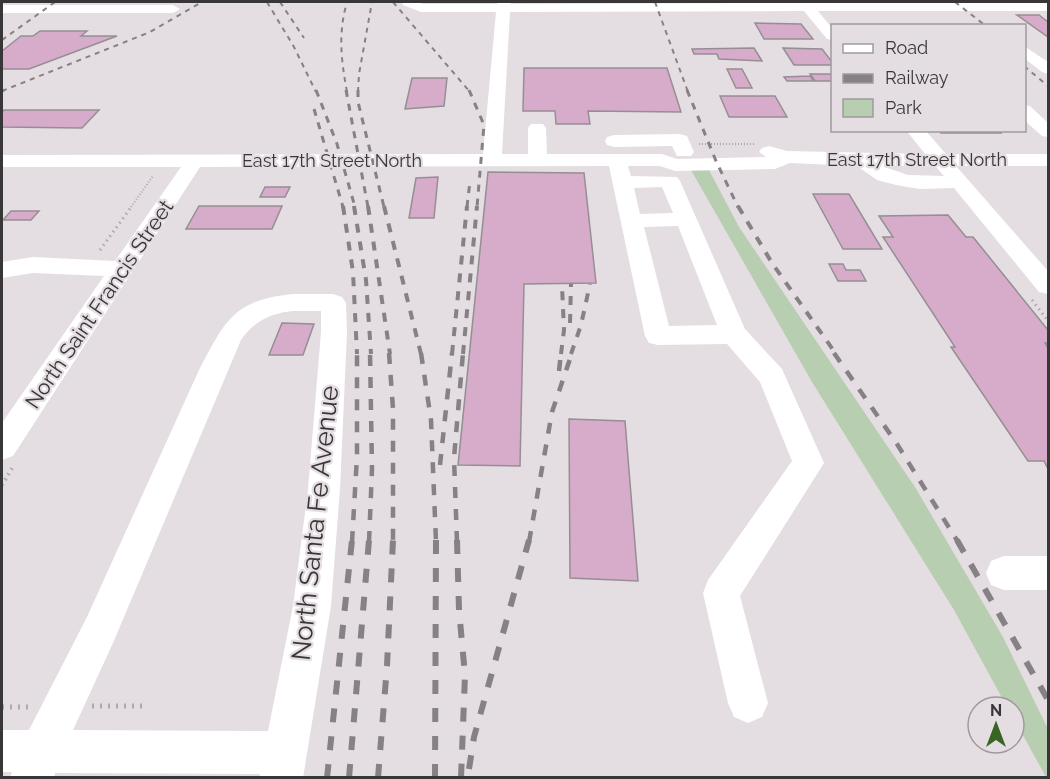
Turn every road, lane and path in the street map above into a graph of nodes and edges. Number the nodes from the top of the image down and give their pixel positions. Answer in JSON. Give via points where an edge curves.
{"nodes":[{"id":1,"x":408,"y":2,"type":"edge"},
{"id":2,"x":805,"y":4,"type":"edge"},
{"id":3,"x":965,"y":4,"type":"edge"},
{"id":4,"x":504,"y":5,"type":"edge"},
{"id":5,"x":1048,"y":7,"type":"edge"},
{"id":6,"x":2,"y":9,"type":"edge"},
{"id":7,"x":173,"y":9,"type":"dead end"},
{"id":8,"x":985,"y":20,"type":"dead end"},
{"id":9,"x":831,"y":35,"type":"edge"},
{"id":10,"x":1026,"y":52,"type":"edge"},
{"id":11,"x":1048,"y":69,"type":"edge"},
{"id":12,"x":1026,"y":112,"type":"edge"},
{"id":13,"x":620,"y":122,"type":"dead end"},
{"id":14,"x":917,"y":132,"type":"edge"},
{"id":15,"x":1048,"y":132,"type":"edge"},
{"id":16,"x":559,"y":141,"type":"dead end"},
{"id":17,"x":591,"y":141,"type":"dead end"},
{"id":18,"x":537,"y":143,"type":"junction"},
{"id":19,"x":684,"y":152,"type":"junction"},
{"id":20,"x":786,"y":157,"type":"junction"},
{"id":21,"x":195,"y":160,"type":"junction"},
{"id":22,"x":662,"y":160,"type":"junction"},
{"id":23,"x":862,"y":160,"type":"junction"},
{"id":24,"x":941,"y":160,"type":"junction"},
{"id":25,"x":1048,"y":160,"type":"edge"},
{"id":26,"x":2,"y":161,"type":"edge"},
{"id":27,"x":492,"y":161,"type":"junction"},
{"id":28,"x":623,"y":161,"type":"junction"},
{"id":29,"x":960,"y":182,"type":"junction"},
{"id":30,"x":686,"y":219,"type":"junction"},
{"id":31,"x":631,"y":221,"type":"junction"},
{"id":32,"x":123,"y":269,"type":"junction"},
{"id":33,"x":2,"y":270,"type":"edge"},
{"id":34,"x":1048,"y":286,"type":"edge"},
{"id":35,"x":734,"y":334,"type":"junction"},
{"id":36,"x":2,"y":447,"type":"edge"},
{"id":37,"x":1004,"y":573,"type":"dead end"},
{"id":38,"x":1048,"y":573,"type":"edge"},
{"id":39,"x":748,"y":703,"type":"dead end"},
{"id":40,"x":25,"y":760,"type":"edge"},
{"id":41,"x":282,"y":765,"type":"edge"}],
"edges":[{"from":1,"to":4,"type":"street","via":[[421,8]]},
{"from":2,"to":3,"type":"street"},
{"from":2,"to":4,"type":"street"},
{"from":2,"to":9,"type":"street"},
{"from":3,"to":5,"type":"street"},
{"from":3,"to":8,"type":"street"},
{"from":4,"to":27,"type":"street"},
{"from":6,"to":7,"type":"street"},
{"from":10,"to":11,"type":"street"},
{"from":12,"to":15,"type":"street"},
{"from":13,"to":28,"type":"street"},
{"from":14,"to":24,"type":"street"},
{"from":16,"to":18,"type":"street"},
{"from":17,"to":28,"type":"street"},
{"from":18,"to":27,"type":"street","name":"East 17th Street North"},
{"from":18,"to":28,"type":"street","name":"East 17th Street North"},
{"from":19,"to":20,"type":"street","name":"East 17th Street North","via":[[770,152]]},
{"from":19,"to":22,"type":"street","name":"East 17th Street North","via":[[671,153]]},
{"from":19,"to":28,"type":"street","via":[[680,140]]},
{"from":20,"to":22,"type":"street","name":"East 17th Street North","via":[[775,163],[675,165]]},
{"from":20,"to":23,"type":"street","name":"East 17th Street North"},
{"from":21,"to":26,"type":"street","name":"East 17th Street North"},
{"from":21,"to":27,"type":"street","name":"East 17th Street North"},
{"from":21,"to":32,"type":"street","name":"North Saint Francis Street"},
{"from":22,"to":28,"type":"street","name":"East 17th Street North"},
{"from":23,"to":24,"type":"street","name":"East 17th Street North"},
{"from":23,"to":29,"type":"street","via":[[879,175],[892,179]]},
{"from":24,"to":25,"type":"street","name":"East 17th Street North"},
{"from":24,"to":29,"type":"street"},
{"from":28,"to":30,"type":"street","via":[[670,181]]},
{"from":28,"to":31,"type":"street"},
{"from":29,"to":34,"type":"street"},
{"from":30,"to":31,"type":"street"},
{"from":30,"to":35,"type":"street"},
{"from":31,"to":35,"type":"street","via":[[658,336]]},
{"from":32,"to":33,"type":"street","via":[[33,265]]},
{"from":32,"to":36,"type":"street","name":"North Saint Francis Street"},
{"from":35,"to":39,"type":"street","via":[[772,377],[808,463],[721,592]]},
{"from":37,"to":38,"type":"street"},
{"from":40,"to":41,"type":"street"},
{"from":40,"to":41,"type":"street","name":"North Santa Fe Avenue","via":[[100,630],[213,370],[234,331],[256,310],[294,301],[333,303],[324,489],[313,594]]}]}
